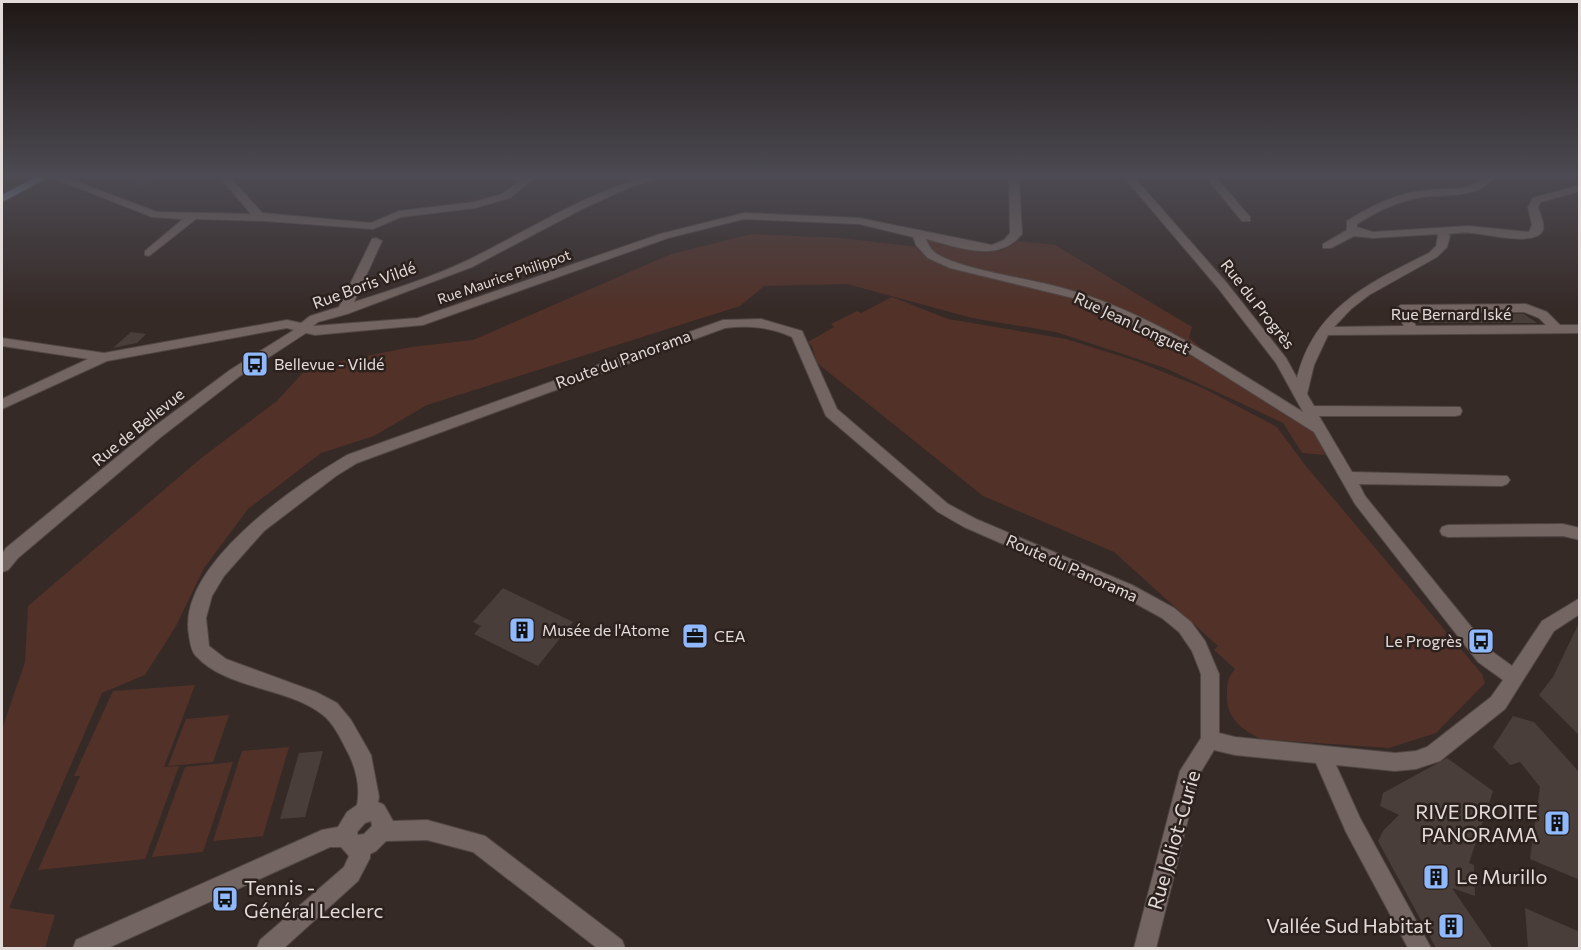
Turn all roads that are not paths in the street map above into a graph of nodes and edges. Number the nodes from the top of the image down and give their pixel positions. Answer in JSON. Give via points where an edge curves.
{"nodes":[{"id":1,"x":188,"y":220,"type":"edge"},
{"id":2,"x":299,"y":220,"type":"edge"},
{"id":3,"x":385,"y":220,"type":"edge"},
{"id":4,"x":552,"y":220,"type":"edge"},
{"id":5,"x":727,"y":220,"type":"edge"},
{"id":6,"x":849,"y":220,"type":"edge"},
{"id":7,"x":1016,"y":220,"type":"edge"},
{"id":8,"x":1166,"y":220,"type":"edge"},
{"id":9,"x":1357,"y":220,"type":"edge"},
{"id":10,"x":1537,"y":220,"type":"edge"},
{"id":11,"x":1440,"y":231,"type":"junction"},
{"id":12,"x":921,"y":233,"type":"junction"},
{"id":13,"x":1357,"y":233,"type":"junction"},
{"id":14,"x":376,"y":241,"type":"dead end"},
{"id":15,"x":1327,"y":246,"type":"dead end"},
{"id":16,"x":149,"y":253,"type":"dead end"},
{"id":17,"x":343,"y":311,"type":"junction"},
{"id":18,"x":304,"y":328,"type":"junction"},
{"id":19,"x":1412,"y":330,"type":"junction"},
{"id":20,"x":1557,"y":330,"type":"junction"},
{"id":21,"x":1580,"y":330,"type":"edge"},
{"id":22,"x":1323,"y":331,"type":"junction"},
{"id":23,"x":2,"y":342,"type":"edge"},
{"id":24,"x":104,"y":357,"type":"junction"},
{"id":25,"x":1305,"y":367,"type":"junction"},
{"id":26,"x":1287,"y":371,"type":"junction"},
{"id":27,"x":1257,"y":390,"type":"junction"},
{"id":28,"x":1277,"y":403,"type":"junction"},
{"id":29,"x":1305,"y":403,"type":"junction"},
{"id":30,"x":2,"y":404,"type":"edge"},
{"id":31,"x":1455,"y":411,"type":"dead end"},
{"id":32,"x":1320,"y":430,"type":"junction"},
{"id":33,"x":1347,"y":478,"type":"junction"},
{"id":34,"x":1502,"y":480,"type":"dead end"},
{"id":35,"x":1448,"y":531,"type":"dead end"},
{"id":36,"x":1580,"y":534,"type":"edge"},
{"id":37,"x":2,"y":565,"type":"edge"},
{"id":38,"x":1580,"y":604,"type":"edge"},
{"id":39,"x":1514,"y":677,"type":"junction"},
{"id":40,"x":1210,"y":740,"type":"junction"},
{"id":41,"x":1322,"y":756,"type":"junction"},
{"id":42,"x":366,"y":811,"type":"junction"},
{"id":43,"x":382,"y":831,"type":"junction"},
{"id":44,"x":352,"y":842,"type":"junction"},
{"id":45,"x":84,"y":948,"type":"edge"},
{"id":46,"x":268,"y":948,"type":"edge"},
{"id":47,"x":614,"y":948,"type":"edge"},
{"id":48,"x":1145,"y":948,"type":"edge"},
{"id":49,"x":1420,"y":948,"type":"edge"}],
"edges":[{"from":1,"to":16,"type":"street"},
{"from":2,"to":3,"type":"street","via":[[373,226]]},
{"from":4,"to":17,"type":"street","name":"Rue Boris Vildé","via":[[468,264]]},
{"from":5,"to":18,"type":"street","name":"Rue Maurice Philippot","via":[[664,236],[418,322],[333,330]]},
{"from":6,"to":12,"type":"street","name":"Rue Maurice Philippot"},
{"from":7,"to":12,"type":"street","name":"Rue Maurice Philippot","via":[[1016,234],[993,249]]},
{"from":8,"to":26,"type":"street","name":"Rue du Progrès","via":[[1222,285]]},
{"from":9,"to":13,"type":"street","via":[[1351,228]]},
{"from":10,"to":11,"type":"street","via":[[1538,231],[1533,235],[1468,229]]},
{"from":11,"to":13,"type":"street"},
{"from":11,"to":22,"type":"street","via":[[1444,236],[1441,247],[1433,255],[1361,294],[1338,311]]},
{"from":12,"to":27,"type":"street","name":"Rue Jean Longuet","via":[[922,245],[933,256],[995,277],[1081,296],[1184,344]]},
{"from":13,"to":15,"type":"street"},
{"from":14,"to":17,"type":"street"},
{"from":17,"to":18,"type":"street","name":"Rue Boris Vildé","via":[[314,320]]},
{"from":18,"to":24,"type":"street","name":"Rue Boris Vildé","via":[[287,324],[260,327]]},
{"from":18,"to":37,"type":"street","name":"Rue de Bellevue","via":[[235,373],[156,433]]},
{"from":19,"to":20,"type":"street","name":"Rue Bernard Iské"},
{"from":19,"to":20,"type":"street","via":[[1401,309],[1526,308],[1543,315]]},
{"from":19,"to":22,"type":"street","name":"Rue Bernard Iské"},
{"from":20,"to":21,"type":"street","name":"Rue Bernard Iské"},
{"from":22,"to":25,"type":"street"},
{"from":23,"to":24,"type":"street"},
{"from":24,"to":30,"type":"street","name":"Rue Boris Vildé"},
{"from":25,"to":26,"type":"street"},
{"from":25,"to":29,"type":"street"},
{"from":26,"to":29,"type":"street","name":"Rue du Progrès"},
{"from":27,"to":28,"type":"street","name":"Rue Jean Longuet"},
{"from":27,"to":29,"type":"street"},
{"from":28,"to":29,"type":"street"},
{"from":28,"to":32,"type":"street","name":"Rue Jean Longuet"},
{"from":29,"to":31,"type":"street"},
{"from":29,"to":32,"type":"street"},
{"from":32,"to":33,"type":"street"},
{"from":33,"to":34,"type":"street"},
{"from":33,"to":39,"type":"street","via":[[1484,656]]},
{"from":35,"to":36,"type":"street","via":[[1563,530]]},
{"from":38,"to":39,"type":"street","via":[[1548,626]]},
{"from":39,"to":41,"type":"street","via":[[1498,703],[1433,754],[1395,762]]},
{"from":40,"to":41,"type":"street"},
{"from":40,"to":42,"type":"street","name":"Route du Panorama","via":[[1210,674],[1185,627],[1141,598],[943,508],[831,412],[797,334],[778,325],[751,321],[723,324],[352,459],[322,476],[249,534],[225,562],[204,593],[196,619],[201,650],[220,664],[330,709],[364,762],[369,797]]},
{"from":40,"to":48,"type":"street","name":"Rue Joliot-Curie","via":[[1191,771]]},
{"from":41,"to":49,"type":"street","via":[[1353,825]]},
{"from":42,"to":43,"type":"street","via":[[381,815]]},
{"from":42,"to":44,"type":"street","via":[[351,821]]},
{"from":43,"to":44,"type":"street","via":[[375,841]]},
{"from":43,"to":47,"type":"street","via":[[428,830],[478,843]]},
{"from":44,"to":45,"type":"street","via":[[328,837]]},
{"from":44,"to":46,"type":"street","via":[[360,858],[351,874]]}]}
